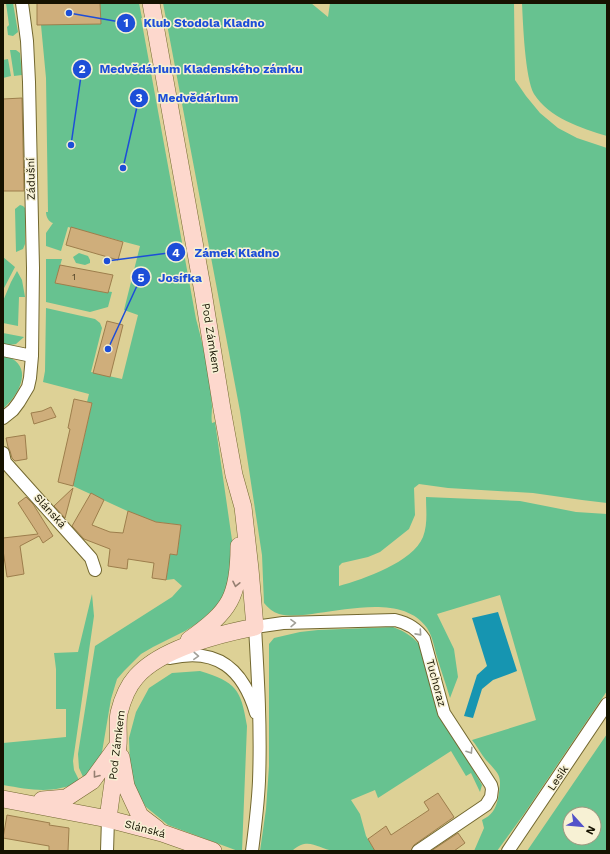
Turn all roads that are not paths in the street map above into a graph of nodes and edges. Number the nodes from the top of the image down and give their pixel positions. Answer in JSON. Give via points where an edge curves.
{"nodes":[{"id":1,"x":22,"y":3,"type":"edge"},
{"id":2,"x":151,"y":3,"type":"edge"},
{"id":3,"x":3,"y":350,"type":"edge"},
{"id":4,"x":32,"y":356,"type":"junction"},
{"id":5,"x":3,"y":418,"type":"edge"},
{"id":6,"x":3,"y":453,"type":"edge"},
{"id":7,"x":234,"y":475,"type":"junction"},
{"id":8,"x":95,"y":570,"type":"dead end"},
{"id":9,"x":255,"y":627,"type":"junction"},
{"id":10,"x":174,"y":651,"type":"junction"},
{"id":11,"x":157,"y":660,"type":"junction"},
{"id":12,"x":607,"y":704,"type":"edge"},
{"id":13,"x":260,"y":726,"type":"junction"},
{"id":14,"x":118,"y":744,"type":"junction"},
{"id":15,"x":3,"y":799,"type":"edge"},
{"id":16,"x":26,"y":802,"type":"junction"},
{"id":17,"x":108,"y":819,"type":"junction"},
{"id":18,"x":162,"y":833,"type":"junction"},
{"id":19,"x":107,"y":851,"type":"edge"},
{"id":20,"x":213,"y":851,"type":"edge"},
{"id":21,"x":252,"y":851,"type":"edge"},
{"id":22,"x":418,"y":851,"type":"edge"},
{"id":23,"x":508,"y":851,"type":"edge"}],
"edges":[{"from":1,"to":4,"type":"street","name":"Zádušní","via":[[29,82]]},
{"from":2,"to":7,"type":"main road","name":"Pod Zámkem"},
{"from":3,"to":4,"type":"street"},
{"from":4,"to":5,"type":"street","name":"Zádušní","via":[[26,391],[13,410]]},
{"from":6,"to":8,"type":"street","name":"Slánská","via":[[5,462],[91,558]]},
{"from":7,"to":9,"type":"main road","name":"Pod Zámkem","via":[[243,508]]},
{"from":7,"to":10,"type":"main road","one_way":true,"via":[[239,540],[236,587],[228,606],[217,618]]},
{"from":9,"to":10,"type":"main road","name":"Pod Zámkem","via":[[222,634]]},
{"from":9,"to":13,"type":"street","name":"Pod Zámkem"},
{"from":9,"to":22,"type":"street","name":"Tuchoraz","one_way":true,"via":[[283,623],[395,620],[408,624],[420,633],[424,639],[444,713],[491,785],[492,793],[490,801]]},
{"from":10,"to":11,"type":"main road","name":"Pod Zámkem"},
{"from":11,"to":13,"type":"street","name":"Pod Zámkem","one_way":true,"via":[[193,655],[205,656],[223,663],[246,687]]},
{"from":11,"to":14,"type":"main road","name":"Pod Zámkem","via":[[135,678],[125,695],[119,714]]},
{"from":12,"to":23,"type":"street","name":"Lesík"},
{"from":13,"to":21,"type":"street","name":"Pod Zámkem","via":[[259,783]]},
{"from":14,"to":16,"type":"main road","one_way":true,"via":[[92,781],[66,798]]},
{"from":14,"to":17,"type":"main road","name":"Pod Zámkem"},
{"from":14,"to":18,"type":"main road","via":[[126,786],[140,816]]},
{"from":15,"to":16,"type":"main road"},
{"from":16,"to":17,"type":"main road"},
{"from":17,"to":18,"type":"main road","name":"Slánská"},
{"from":17,"to":19,"type":"street","name":"Slánská"},
{"from":18,"to":20,"type":"main road","name":"Slánská"}]}
